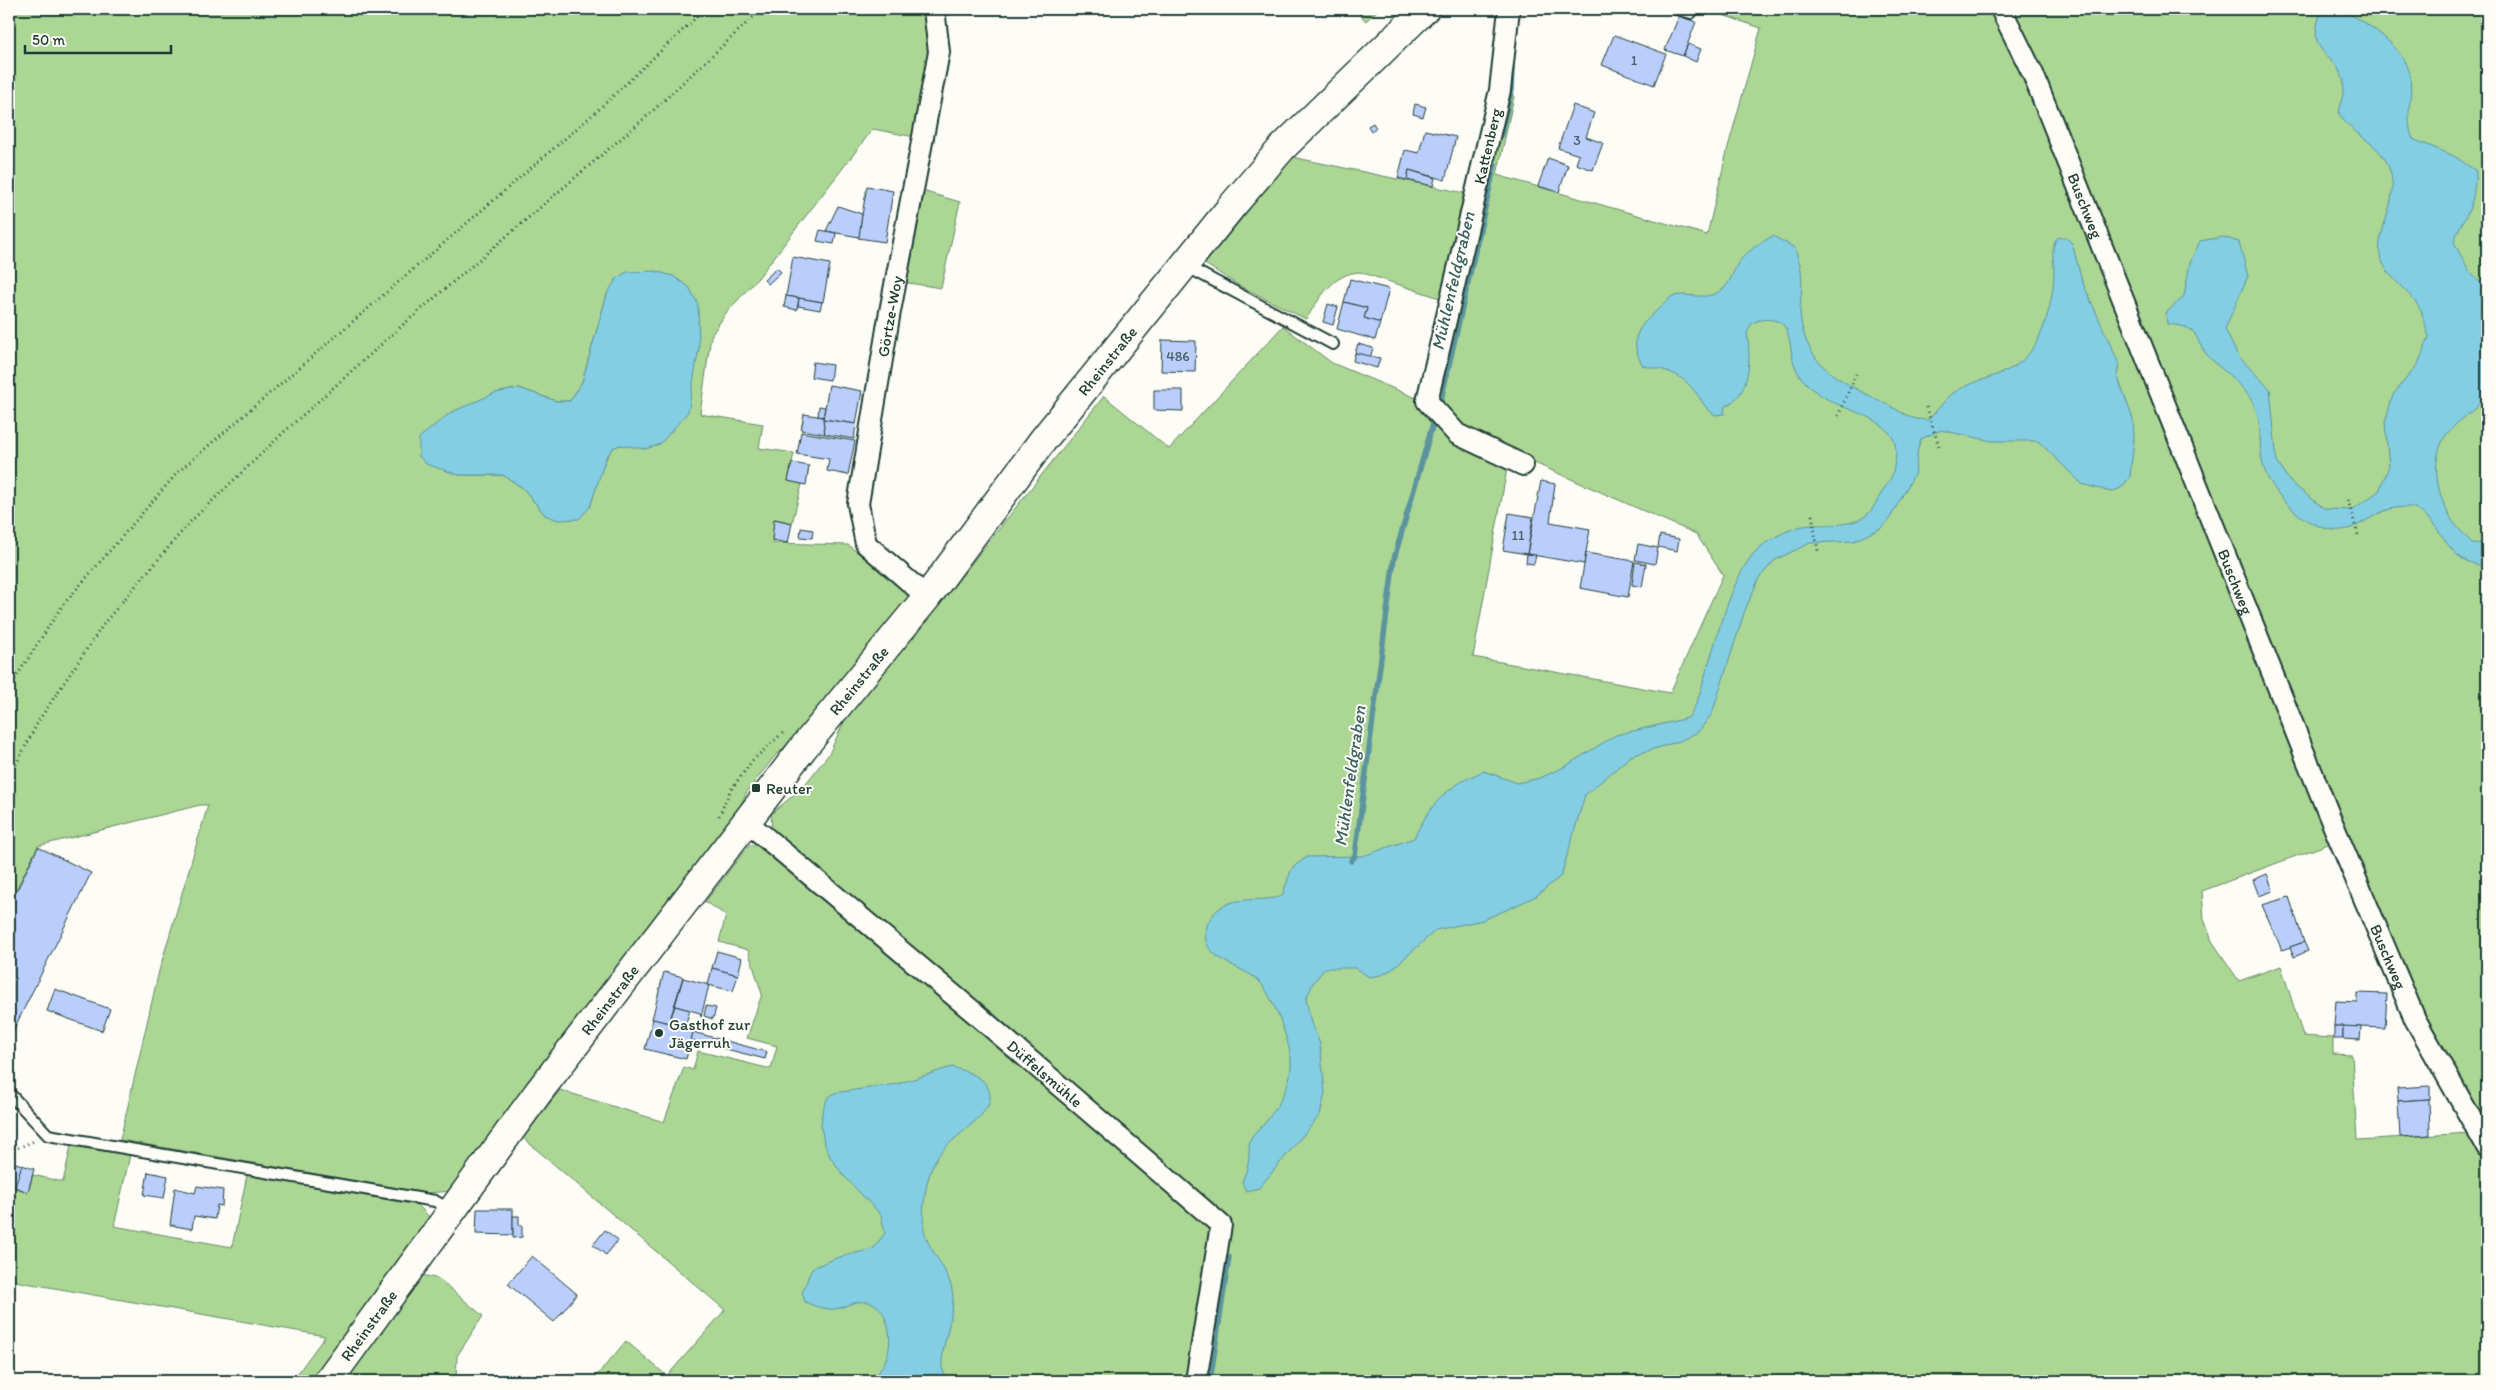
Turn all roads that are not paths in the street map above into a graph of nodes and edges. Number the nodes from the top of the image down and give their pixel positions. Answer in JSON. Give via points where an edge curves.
{"nodes":[{"id":1,"x":934,"y":9,"type":"edge"},
{"id":2,"x":1425,"y":9,"type":"edge"},
{"id":3,"x":1509,"y":9,"type":"edge"},
{"id":4,"x":1677,"y":9,"type":"edge"},
{"id":5,"x":2001,"y":9,"type":"edge"},
{"id":6,"x":1691,"y":13,"type":"dead end"},
{"id":7,"x":1186,"y":266,"type":"junction"},
{"id":8,"x":1334,"y":344,"type":"dead end"},
{"id":9,"x":1523,"y":465,"type":"dead end"},
{"id":10,"x":927,"y":597,"type":"junction"},
{"id":11,"x":748,"y":822,"type":"junction"},
{"id":12,"x":9,"y":1093,"type":"edge"},
{"id":13,"x":2487,"y":1147,"type":"edge"},
{"id":14,"x":452,"y":1210,"type":"junction"},
{"id":15,"x":328,"y":1381,"type":"edge"},
{"id":16,"x":1196,"y":1381,"type":"edge"}],
"edges":[{"from":1,"to":10,"type":"street","name":"Görtze-Woy","via":[[938,52],[858,504],[866,544]]},
{"from":2,"to":7,"type":"main road","name":"Rheinstraße","via":[[1282,148]]},
{"from":3,"to":9,"type":"street","name":"Kattenberg","via":[[1500,90],[1427,401],[1457,434]]},
{"from":4,"to":6,"type":"lane"},
{"from":5,"to":13,"type":"street","name":"Buschweg","via":[[2033,74],[2322,797],[2415,1019]]},
{"from":7,"to":8,"type":"lane"},
{"from":7,"to":10,"type":"main road","name":"Rheinstraße","via":[[1043,440]]},
{"from":10,"to":11,"type":"main road","name":"Rheinstraße","via":[[803,748]]},
{"from":11,"to":14,"type":"main road","name":"Rheinstraße","via":[[537,1094]]},
{"from":11,"to":16,"type":"street","name":"Düffelsmühle","via":[[1221,1225]]},
{"from":12,"to":14,"type":"lane","via":[[48,1135],[435,1201]]},
{"from":14,"to":15,"type":"main road","name":"Rheinstraße"}]}
